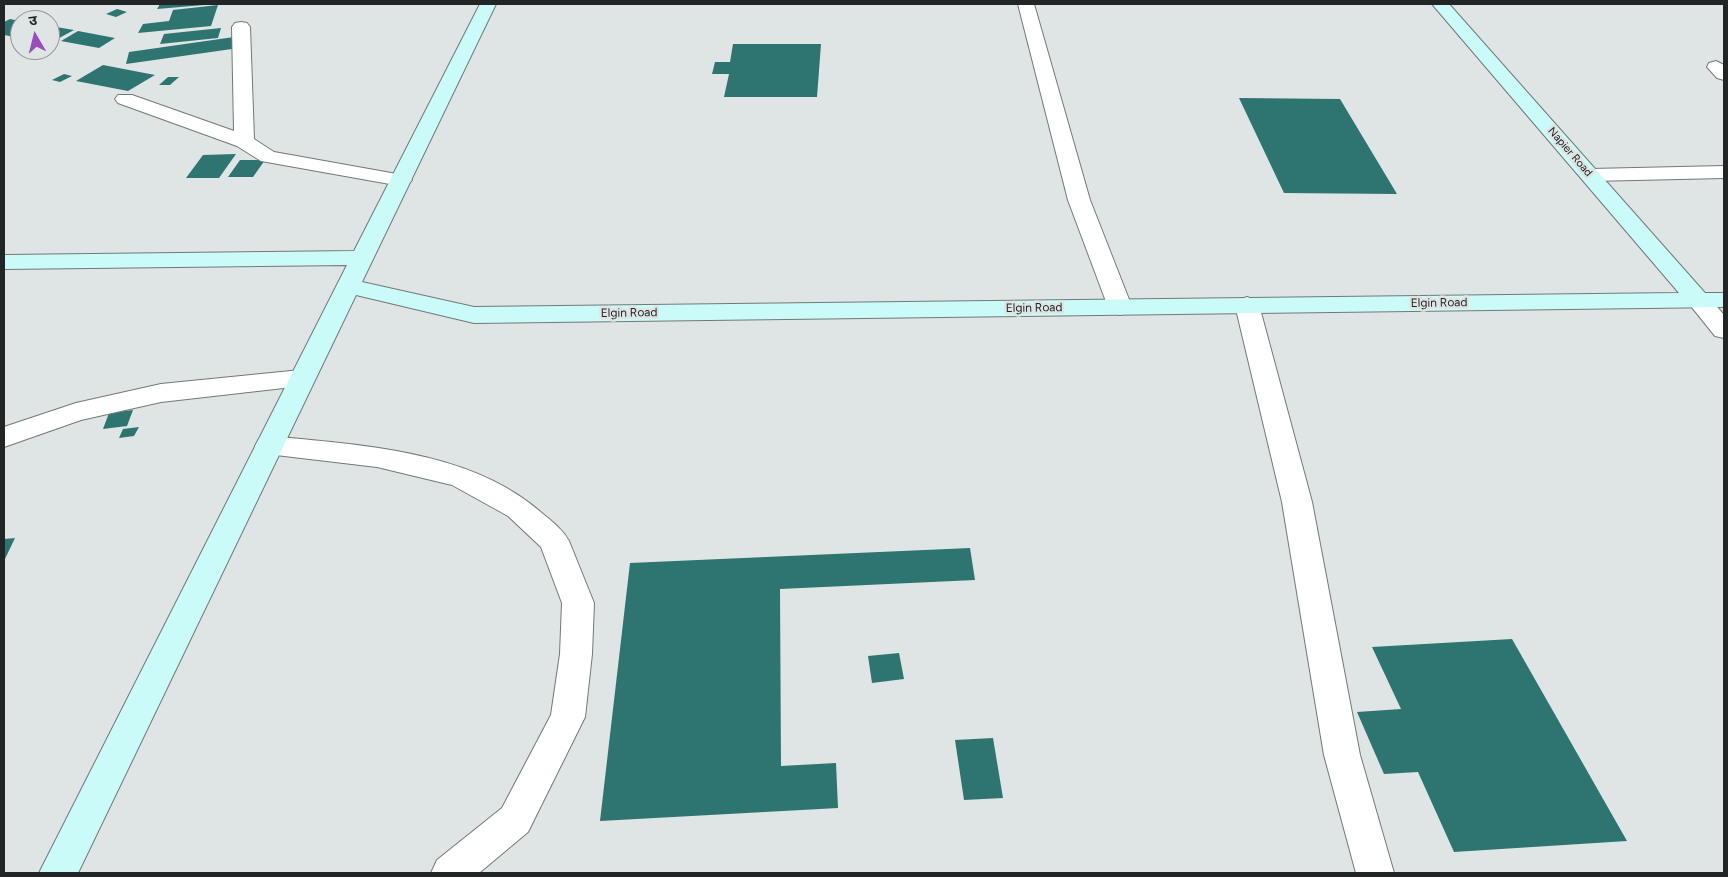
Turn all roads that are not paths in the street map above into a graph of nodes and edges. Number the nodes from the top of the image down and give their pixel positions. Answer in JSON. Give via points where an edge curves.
{"nodes":[{"id":1,"x":488,"y":4,"type":"edge"},
{"id":2,"x":1026,"y":4,"type":"edge"},
{"id":3,"x":1440,"y":4,"type":"edge"},
{"id":4,"x":241,"y":27,"type":"dead end"},
{"id":5,"x":125,"y":99,"type":"dead end"},
{"id":6,"x":244,"y":142,"type":"junction"},
{"id":7,"x":1724,"y":172,"type":"edge"},
{"id":8,"x":1591,"y":175,"type":"junction"},
{"id":9,"x":400,"y":180,"type":"junction"},
{"id":10,"x":362,"y":258,"type":"junction"},
{"id":11,"x":4,"y":262,"type":"edge"},
{"id":12,"x":347,"y":286,"type":"junction"},
{"id":13,"x":1698,"y":300,"type":"junction"},
{"id":14,"x":1724,"y":300,"type":"edge"},
{"id":15,"x":1247,"y":305,"type":"junction"},
{"id":16,"x":1120,"y":307,"type":"junction"},
{"id":17,"x":1724,"y":330,"type":"edge"},
{"id":18,"x":301,"y":379,"type":"junction"},
{"id":19,"x":4,"y":437,"type":"edge"},
{"id":20,"x":269,"y":446,"type":"junction"},
{"id":21,"x":58,"y":873,"type":"edge"},
{"id":22,"x":450,"y":873,"type":"edge"},
{"id":23,"x":1375,"y":873,"type":"edge"}],
"edges":[{"from":1,"to":9,"type":"street"},
{"from":2,"to":16,"type":"street","via":[[1079,200]]},
{"from":3,"to":8,"type":"street","name":"Napier Road"},
{"from":4,"to":6,"type":"street"},
{"from":5,"to":6,"type":"street"},
{"from":6,"to":9,"type":"street","via":[[268,157]]},
{"from":7,"to":8,"type":"street"},
{"from":8,"to":13,"type":"street","name":"Napier Road"},
{"from":9,"to":10,"type":"street"},
{"from":10,"to":11,"type":"street"},
{"from":10,"to":12,"type":"street"},
{"from":12,"to":16,"type":"street","name":"Elgin Road","via":[[474,315]]},
{"from":12,"to":18,"type":"street"},
{"from":13,"to":14,"type":"street","name":"Elgin Road"},
{"from":13,"to":15,"type":"street","name":"Elgin Road"},
{"from":13,"to":17,"type":"street"},
{"from":15,"to":16,"type":"street","name":"Elgin Road"},
{"from":15,"to":23,"type":"street","via":[[1297,502],[1342,755]]},
{"from":18,"to":19,"type":"street","via":[[161,393],[76,412]]},
{"from":18,"to":20,"type":"street"},
{"from":20,"to":21,"type":"street"},
{"from":20,"to":22,"type":"street","via":[[377,457],[460,477],[518,508],[554,541],[578,603],[568,717],[515,820]]}]}
